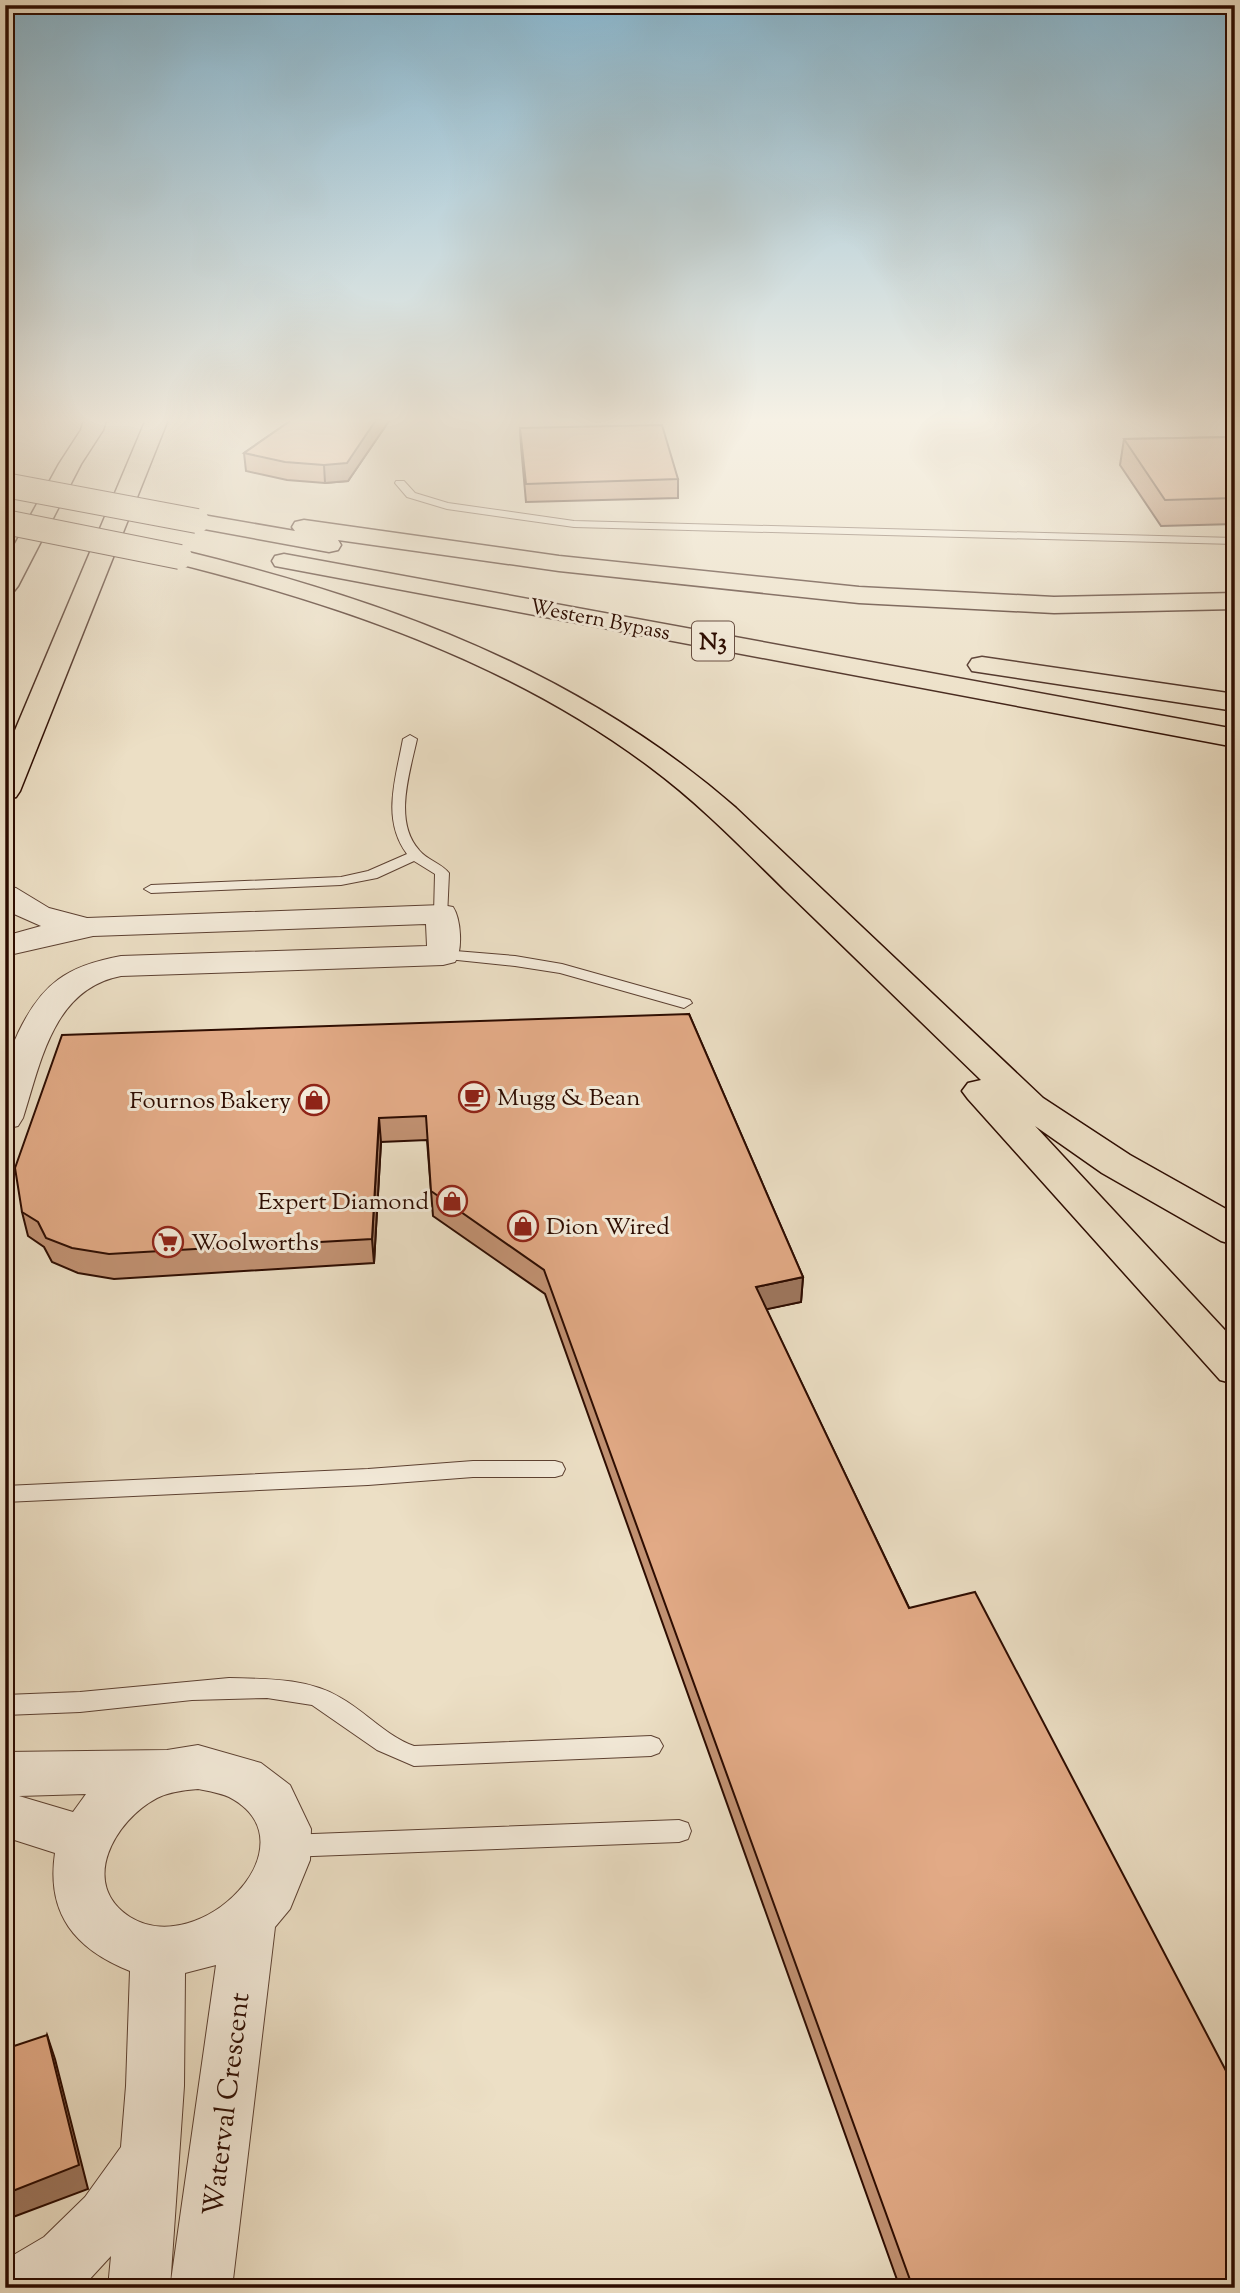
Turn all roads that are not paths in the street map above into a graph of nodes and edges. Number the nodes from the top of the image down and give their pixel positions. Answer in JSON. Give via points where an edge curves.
{"nodes":[{"id":1,"x":38,"y":524,"type":"edge"},
{"id":2,"x":39,"y":524,"type":"edge"},
{"id":3,"x":116,"y":524,"type":"edge"},
{"id":4,"x":117,"y":524,"type":"edge"},
{"id":5,"x":163,"y":524,"type":"edge"},
{"id":6,"x":574,"y":524,"type":"edge"},
{"id":7,"x":194,"y":533,"type":"junction"},
{"id":8,"x":1235,"y":541,"type":"edge"},
{"id":9,"x":5,"y":586,"type":"edge"},
{"id":10,"x":573,"y":589,"type":"dead end"},
{"id":11,"x":1235,"y":601,"type":"edge"},
{"id":12,"x":955,"y":660,"type":"dead end"},
{"id":13,"x":982,"y":664,"type":"junction"},
{"id":14,"x":1235,"y":703,"type":"edge"},
{"id":15,"x":1235,"y":710,"type":"edge"},
{"id":16,"x":1235,"y":738,"type":"edge"},
{"id":17,"x":410,"y":739,"type":"dead end"},
{"id":18,"x":5,"y":791,"type":"edge"},
{"id":19,"x":725,"y":815,"type":"junction"},
{"id":20,"x":416,"y":855,"type":"junction"},
{"id":21,"x":151,"y":889,"type":"dead end"},
{"id":22,"x":5,"y":895,"type":"edge"},
{"id":23,"x":442,"y":914,"type":"junction"},
{"id":24,"x":93,"y":926,"type":"junction"},
{"id":25,"x":5,"y":946,"type":"edge"},
{"id":26,"x":443,"y":955,"type":"junction"},
{"id":27,"x":684,"y":1003,"type":"dead end"},
{"id":28,"x":5,"y":1118,"type":"edge"},
{"id":29,"x":1235,"y":1232,"type":"edge"},
{"id":30,"x":1235,"y":1369,"type":"edge"},
{"id":31,"x":555,"y":1469,"type":"dead end"},
{"id":32,"x":5,"y":1494,"type":"edge"},
{"id":33,"x":5,"y":1705,"type":"edge"},
{"id":34,"x":651,"y":1745,"type":"dead end"},
{"id":35,"x":168,"y":1770,"type":"junction"},
{"id":36,"x":5,"y":1774,"type":"edge"},
{"id":37,"x":5,"y":1814,"type":"edge"},
{"id":38,"x":680,"y":1831,"type":"dead end"},
{"id":39,"x":85,"y":1839,"type":"junction"},
{"id":40,"x":287,"y":1846,"type":"junction"},
{"id":41,"x":248,"y":1920,"type":"junction"},
{"id":42,"x":158,"y":1952,"type":"junction"},
{"id":43,"x":150,"y":2155,"type":"junction"},
{"id":44,"x":16,"y":2288,"type":"edge"},
{"id":45,"x":139,"y":2288,"type":"edge"},
{"id":46,"x":201,"y":2288,"type":"edge"}],
"edges":[{"from":1,"to":9,"type":"main road"},
{"from":2,"to":7,"type":"main road","bridge":true},
{"from":3,"to":18,"type":"main road"},
{"from":4,"to":7,"type":"main road","name":"Western Bypass","number":"N3"},
{"from":5,"to":7,"type":"main road","name":"Western Bypass","number":"N3","bridge":true},
{"from":6,"to":8,"type":"lane"},
{"from":7,"to":10,"type":"main road","name":"Western Bypass","number":"N3"},
{"from":7,"to":11,"type":"main road","via":[[467,553],[807,591],[1101,605]]},
{"from":7,"to":16,"type":"main road","name":"Western Bypass","number":"N3"},
{"from":7,"to":19,"type":"main road","via":[[284,583],[427,632],[518,673],[621,733]]},
{"from":12,"to":13,"type":"main road"},
{"from":13,"to":14,"type":"main road"},
{"from":13,"to":15,"type":"main road"},
{"from":17,"to":20,"type":"lane","via":[[398,806]]},
{"from":19,"to":29,"type":"main road","via":[[1030,1106],[1126,1171]]},
{"from":19,"to":30,"type":"main road"},
{"from":20,"to":21,"type":"lane","via":[[372,875],[341,881]]},
{"from":20,"to":23,"type":"lane","via":[[442,873]]},
{"from":22,"to":24,"type":"street","via":[[46,919]]},
{"from":23,"to":24,"type":"street"},
{"from":23,"to":26,"type":"street"},
{"from":24,"to":25,"type":"street"},
{"from":26,"to":27,"type":"lane","via":[[562,969]]},
{"from":26,"to":28,"type":"street","via":[[102,970],[75,981],[55,1001],[28,1048]]},
{"from":31,"to":32,"type":"lane","via":[[473,1469]]},
{"from":33,"to":34,"type":"lane","via":[[50,1707],[156,1693],[257,1689],[316,1696],[391,1749],[414,1756]]},
{"from":35,"to":36,"type":"street"},
{"from":35,"to":39,"type":"street","via":[[118,1796]]},
{"from":35,"to":40,"type":"street","via":[[226,1770],[252,1781],[271,1798],[283,1820]]},
{"from":37,"to":39,"type":"street"},
{"from":38,"to":40,"type":"lane"},
{"from":39,"to":42,"type":"street","via":[[77,1870],[82,1900],[98,1926],[125,1943]]},
{"from":40,"to":41,"type":"street","via":[[278,1881]]},
{"from":41,"to":42,"type":"street","via":[[222,1938],[190,1949]]},
{"from":41,"to":46,"type":"street","name":"Waterval Crescent"},
{"from":42,"to":43,"type":"street"},
{"from":43,"to":44,"type":"street","via":[[106,2218],[66,2259]]},
{"from":43,"to":45,"type":"street"}]}
